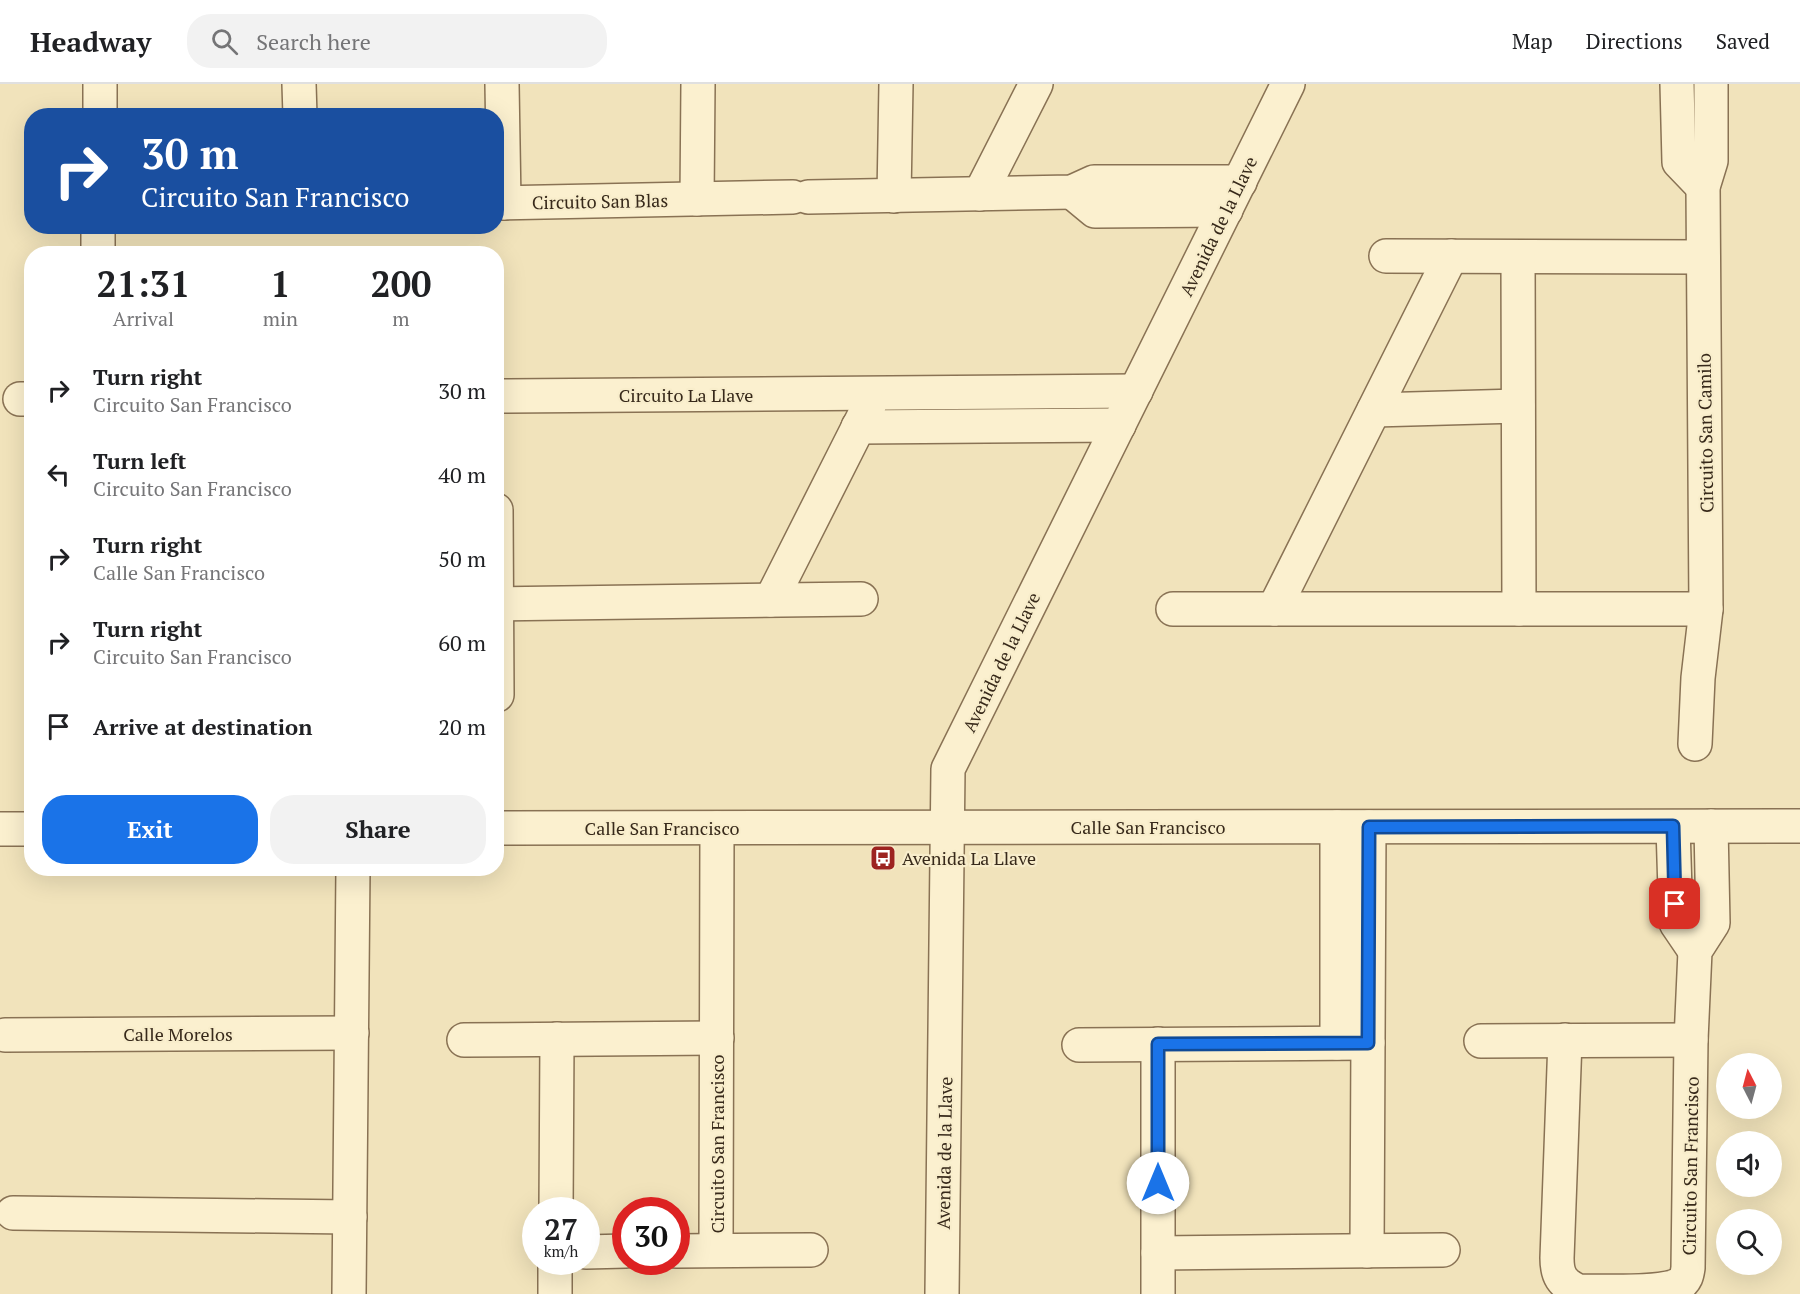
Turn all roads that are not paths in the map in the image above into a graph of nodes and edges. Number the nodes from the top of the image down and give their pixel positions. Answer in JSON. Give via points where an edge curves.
{"nodes":[{"id":1,"x":100,"y":84,"type":"edge"},
{"id":2,"x":300,"y":84,"type":"edge"},
{"id":3,"x":502,"y":84,"type":"edge"},
{"id":4,"x":698,"y":84,"type":"edge"},
{"id":5,"x":896,"y":84,"type":"edge"},
{"id":6,"x":1036,"y":84,"type":"edge"},
{"id":7,"x":1288,"y":84,"type":"edge"},
{"id":8,"x":1677,"y":84,"type":"edge"},
{"id":9,"x":1711,"y":84,"type":"edge"},
{"id":10,"x":99,"y":108,"type":"edge"},
{"id":11,"x":300,"y":108,"type":"edge"},
{"id":12,"x":502,"y":108,"type":"edge"},
{"id":13,"x":1703,"y":187,"type":"junction"},
{"id":14,"x":980,"y":194,"type":"junction"},
{"id":15,"x":894,"y":196,"type":"junction"},
{"id":16,"x":1233,"y":196,"type":"junction"},
{"id":17,"x":697,"y":199,"type":"junction"},
{"id":18,"x":504,"y":203,"type":"edge"},
{"id":19,"x":1386,"y":256,"type":"dead end"},
{"id":20,"x":1451,"y":256,"type":"junction"},
{"id":21,"x":1518,"y":257,"type":"junction"},
{"id":22,"x":1703,"y":257,"type":"junction"},
{"id":23,"x":1136,"y":391,"type":"junction"},
{"id":24,"x":875,"y":394,"type":"junction"},
{"id":25,"x":504,"y":396,"type":"edge"},
{"id":26,"x":1518,"y":406,"type":"junction"},
{"id":27,"x":1374,"y":410,"type":"junction"},
{"id":28,"x":1119,"y":425,"type":"junction"},
{"id":29,"x":858,"y":426,"type":"junction"},
{"id":30,"x":861,"y":599,"type":"dead end"},
{"id":31,"x":771,"y":600,"type":"junction"},
{"id":32,"x":504,"y":604,"type":"edge"},
{"id":33,"x":1173,"y":609,"type":"dead end"},
{"id":34,"x":1274,"y":609,"type":"junction"},
{"id":35,"x":1519,"y":609,"type":"junction"},
{"id":36,"x":1706,"y":609,"type":"junction"},
{"id":37,"x":1695,"y":744,"type":"dead end"},
{"id":38,"x":1673,"y":826,"type":"junction"},
{"id":39,"x":1711,"y":826,"type":"junction"},
{"id":40,"x":1800,"y":826,"type":"edge"},
{"id":41,"x":947,"y":827,"type":"junction"},
{"id":42,"x":1353,"y":827,"type":"junction"},
{"id":43,"x":504,"y":828,"type":"edge"},
{"id":44,"x":717,"y":828,"type":"junction"},
{"id":45,"x":0,"y":829,"type":"edge"},
{"id":46,"x":24,"y":829,"type":"edge"},
{"id":47,"x":353,"y":876,"type":"edge"},
{"id":48,"x":1695,"y":951,"type":"junction"},
{"id":49,"x":352,"y":1033,"type":"junction"},
{"id":50,"x":5,"y":1035,"type":"dead end"},
{"id":51,"x":717,"y":1038,"type":"junction"},
{"id":52,"x":557,"y":1039,"type":"junction"},
{"id":53,"x":464,"y":1040,"type":"dead end"},
{"id":54,"x":1565,"y":1040,"type":"junction"},
{"id":55,"x":1691,"y":1040,"type":"junction"},
{"id":56,"x":1480,"y":1041,"type":"dead end"},
{"id":57,"x":1352,"y":1043,"type":"junction"},
{"id":58,"x":1079,"y":1044,"type":"dead end"},
{"id":59,"x":1158,"y":1044,"type":"junction"},
{"id":60,"x":556,"y":1197,"type":"edge"},
{"id":61,"x":13,"y":1213,"type":"dead end"},
{"id":62,"x":350,"y":1217,"type":"junction"},
{"id":63,"x":716,"y":1250,"type":"junction"},
{"id":64,"x":812,"y":1250,"type":"dead end"},
{"id":65,"x":1443,"y":1250,"type":"dead end"},
{"id":66,"x":690,"y":1251,"type":"edge"},
{"id":67,"x":1366,"y":1251,"type":"junction"},
{"id":68,"x":1158,"y":1253,"type":"junction"},
{"id":69,"x":555,"y":1275,"type":"edge"},
{"id":70,"x":349,"y":1294,"type":"edge"},
{"id":71,"x":555,"y":1294,"type":"edge"},
{"id":72,"x":942,"y":1294,"type":"edge"},
{"id":73,"x":1158,"y":1294,"type":"edge"}],
"edges":[{"from":1,"to":10,"type":"street"},
{"from":2,"to":11,"type":"street"},
{"from":3,"to":12,"type":"street","name":"Circuito San Blas"},
{"from":4,"to":17,"type":"street"},
{"from":5,"to":15,"type":"street"},
{"from":6,"to":14,"type":"street"},
{"from":7,"to":16,"type":"street","name":"Avenida de la Llave"},
{"from":8,"to":13,"type":"street","via":[[1679,162]]},
{"from":9,"to":13,"type":"street","name":"Circuito San Camilo","via":[[1711,161]]},
{"from":13,"to":22,"type":"street","name":"Circuito San Camilo"},
{"from":14,"to":15,"type":"street","name":"Circuito San Blas"},
{"from":14,"to":16,"type":"street","name":"Circuito San Blas","via":[[1072,192],[1094,182]]},
{"from":15,"to":17,"type":"street","name":"Circuito San Blas"},
{"from":16,"to":23,"type":"street","name":"Avenida de la Llave"},
{"from":17,"to":18,"type":"street","name":"Circuito San Blas"},
{"from":19,"to":20,"type":"street"},
{"from":20,"to":21,"type":"street"},
{"from":20,"to":27,"type":"street"},
{"from":21,"to":22,"type":"street"},
{"from":21,"to":26,"type":"street"},
{"from":22,"to":36,"type":"street","name":"Circuito San Camilo"},
{"from":23,"to":24,"type":"street","name":"Circuito La Llave"},
{"from":23,"to":28,"type":"street","name":"Avenida de la Llave"},
{"from":24,"to":25,"type":"street","name":"Circuito La Llave"},
{"from":24,"to":29,"type":"street"},
{"from":26,"to":27,"type":"street"},
{"from":26,"to":35,"type":"street"},
{"from":27,"to":34,"type":"street"},
{"from":28,"to":29,"type":"street"},
{"from":28,"to":41,"type":"street","name":"Avenida de la Llave","via":[[948,769]]},
{"from":29,"to":31,"type":"street"},
{"from":30,"to":31,"type":"street"},
{"from":31,"to":32,"type":"street"},
{"from":33,"to":34,"type":"street"},
{"from":34,"to":35,"type":"street"},
{"from":35,"to":36,"type":"street"},
{"from":36,"to":37,"type":"street","name":"Circuito San Camilo"},
{"from":38,"to":39,"type":"street","name":"Calle San Francisco"},
{"from":38,"to":42,"type":"street","name":"Calle San Francisco"},
{"from":38,"to":48,"type":"street","via":[[1676,923]]},
{"from":39,"to":40,"type":"street","name":"Calle San Francisco"},
{"from":39,"to":48,"type":"street","via":[[1713,923]]},
{"from":41,"to":42,"type":"street","name":"Calle San Francisco"},
{"from":41,"to":44,"type":"street","name":"Calle San Francisco"},
{"from":41,"to":72,"type":"street","name":"Avenida de la Llave"},
{"from":42,"to":57,"type":"street"},
{"from":43,"to":44,"type":"street","name":"Calle San Francisco"},
{"from":44,"to":51,"type":"street","name":"Circuito San Francisco"},
{"from":45,"to":46,"type":"street"},
{"from":47,"to":49,"type":"street"},
{"from":48,"to":55,"type":"street","name":"Circuito San Francisco"},
{"from":49,"to":50,"type":"street","name":"Calle Morelos"},
{"from":49,"to":62,"type":"street"},
{"from":51,"to":52,"type":"street","name":"Circuito San Francisco"},
{"from":51,"to":63,"type":"street","name":"Circuito San Francisco"},
{"from":52,"to":53,"type":"street","name":"Circuito San Francisco"},
{"from":52,"to":60,"type":"street"},
{"from":54,"to":55,"type":"street"},
{"from":54,"to":55,"type":"street","name":"Circuito San Francisco","via":[[1557,1268],[1560,1279],[1578,1292],[1659,1289],[1682,1283],[1686,1277]]},
{"from":54,"to":56,"type":"street"},
{"from":57,"to":59,"type":"street"},
{"from":57,"to":67,"type":"street"},
{"from":58,"to":59,"type":"street"},
{"from":59,"to":68,"type":"street"},
{"from":61,"to":62,"type":"street"},
{"from":62,"to":70,"type":"street"},
{"from":63,"to":64,"type":"street","name":"Circuito San Francisco"},
{"from":63,"to":66,"type":"street","name":"Circuito San Francisco"},
{"from":65,"to":67,"type":"street"},
{"from":67,"to":68,"type":"street"},
{"from":68,"to":73,"type":"street"},
{"from":69,"to":71,"type":"street"}]}
